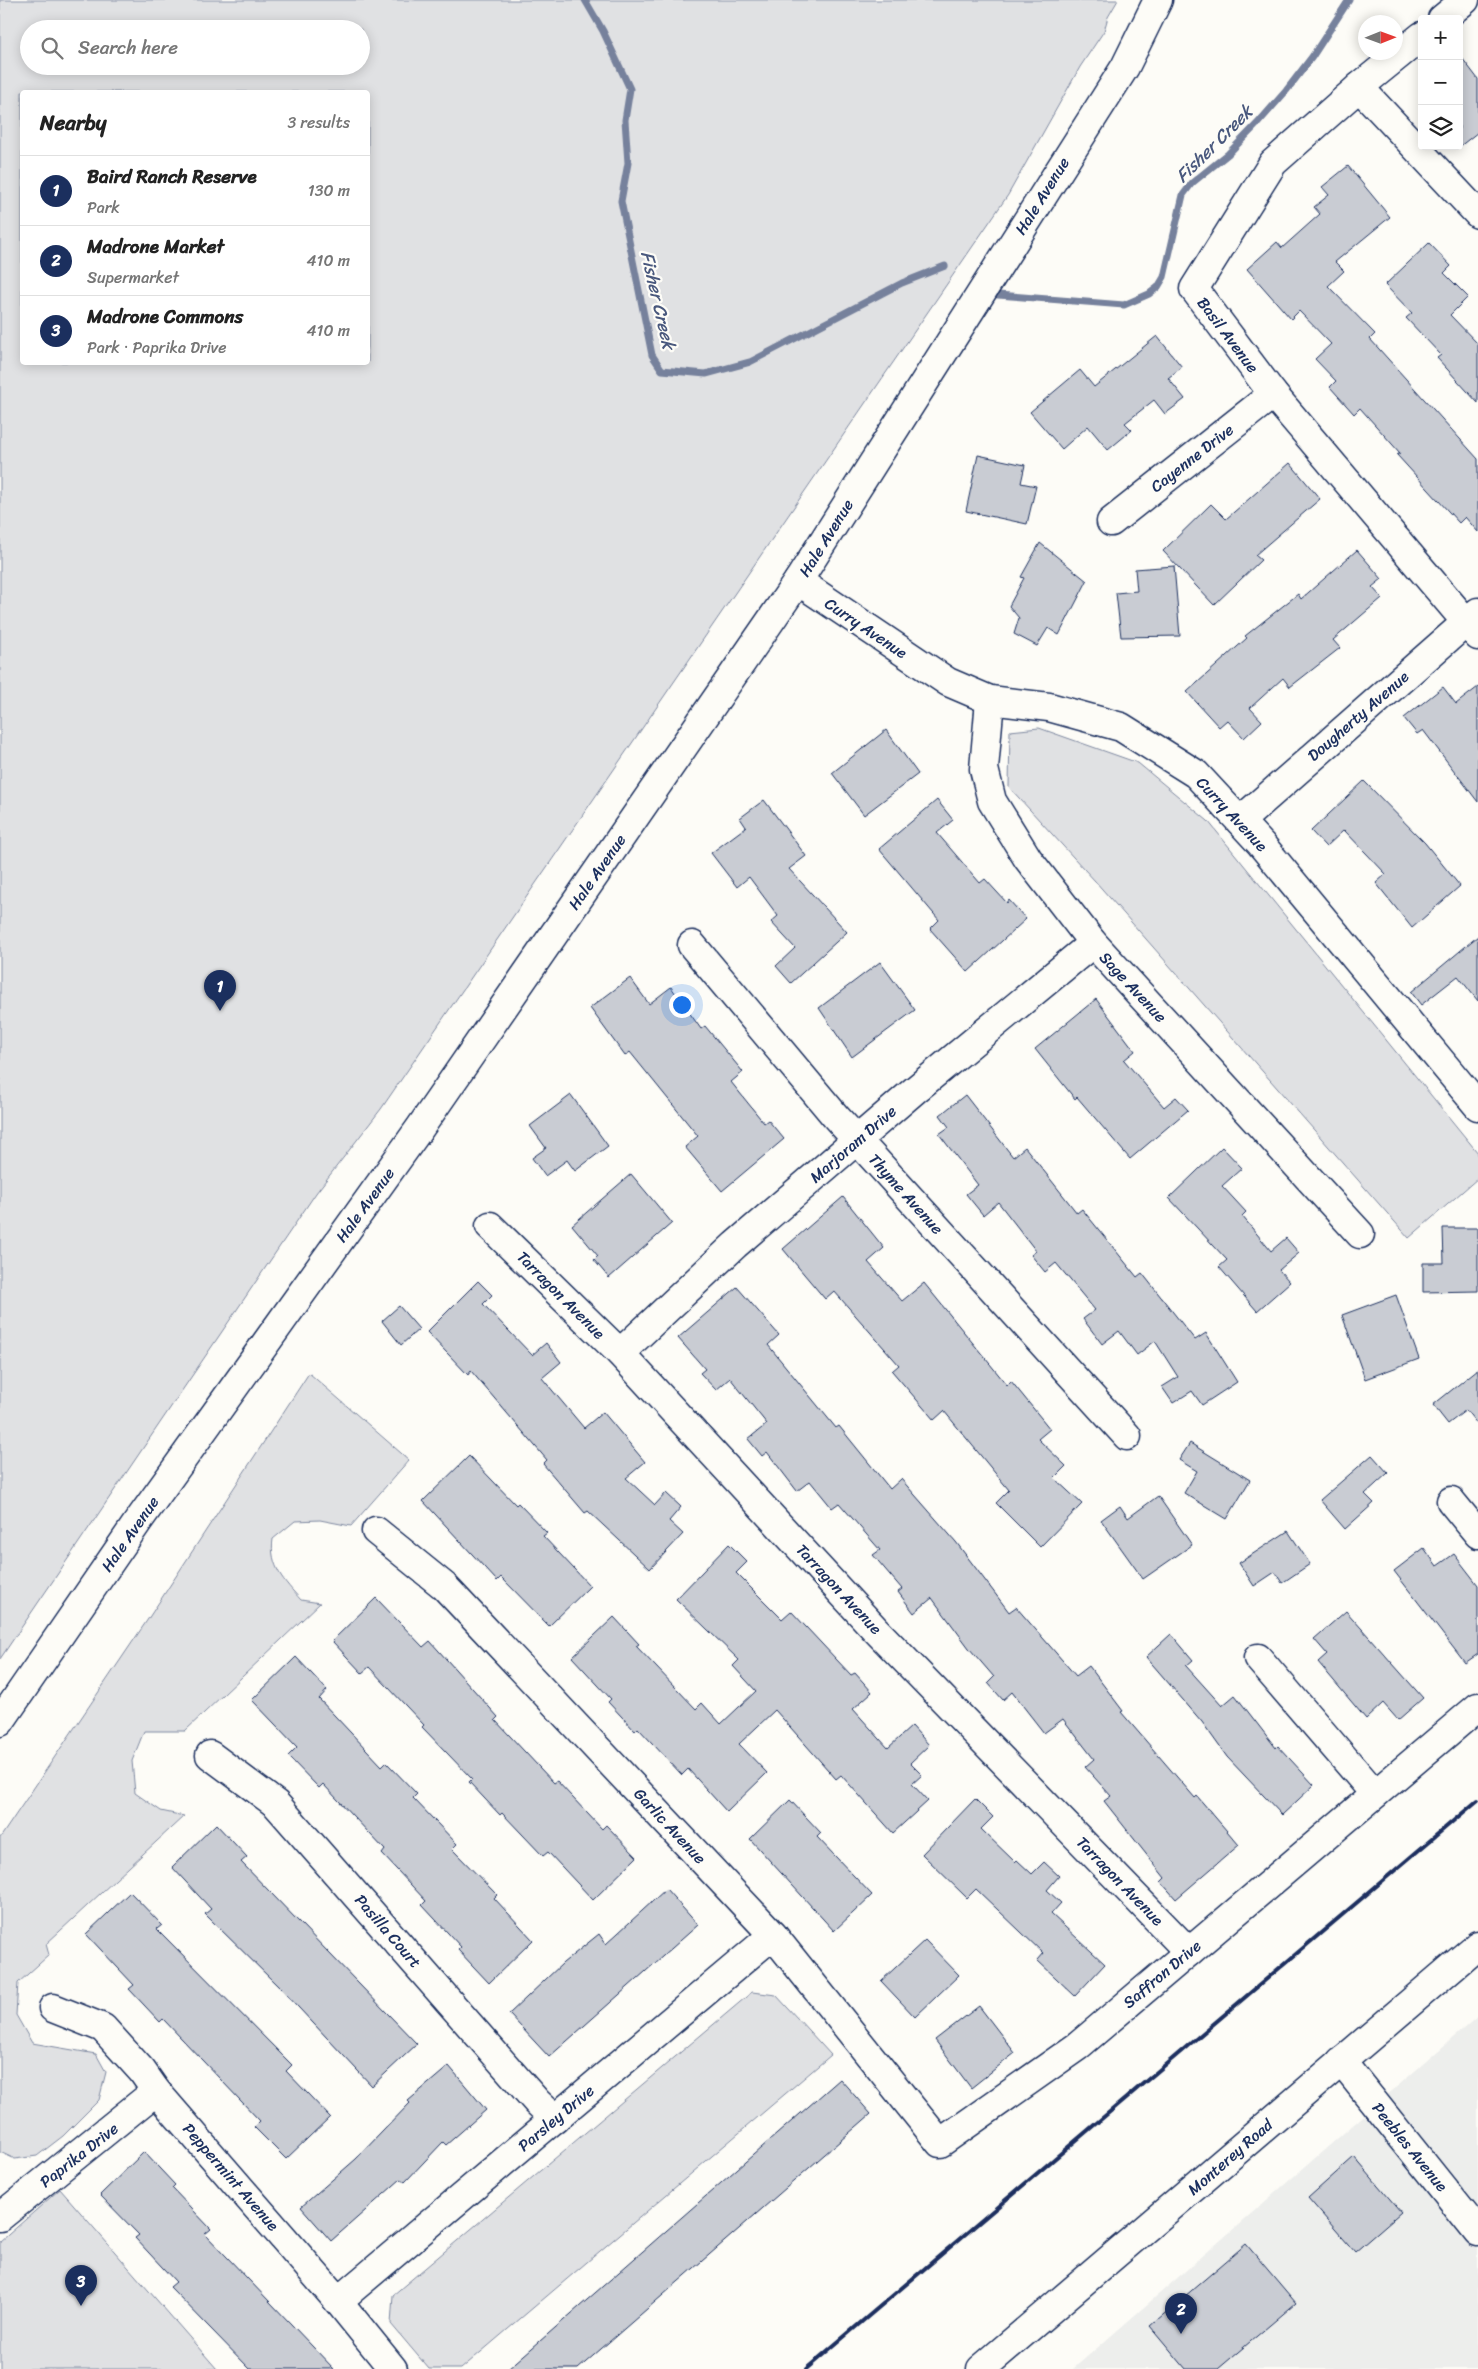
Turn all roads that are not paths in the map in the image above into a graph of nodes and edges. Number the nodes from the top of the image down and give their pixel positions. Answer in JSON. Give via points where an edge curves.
{"nodes":[{"id":1,"x":1158,"y":0,"type":"edge"},
{"id":2,"x":1465,"y":0,"type":"edge"},
{"id":3,"x":1447,"y":15,"type":"edge"},
{"id":4,"x":1418,"y":39,"type":"edge"},
{"id":5,"x":1359,"y":87,"type":"junction"},
{"id":6,"x":1478,"y":214,"type":"edge"},
{"id":7,"x":1273,"y":394,"type":"junction"},
{"id":8,"x":1111,"y":522,"type":"dead end"},
{"id":9,"x":798,"y":581,"type":"junction"},
{"id":10,"x":1474,"y":623,"type":"edge"},
{"id":11,"x":990,"y":700,"type":"junction"},
{"id":12,"x":1240,"y":821,"type":"junction"},
{"id":13,"x":1093,"y":943,"type":"junction"},
{"id":14,"x":692,"y":945,"type":"dead end"},
{"id":15,"x":1478,"y":1106,"type":"edge"},
{"id":16,"x":856,"y":1140,"type":"junction"},
{"id":17,"x":490,"y":1226,"type":"dead end"},
{"id":18,"x":1360,"y":1234,"type":"dead end"},
{"id":19,"x":620,"y":1354,"type":"junction"},
{"id":20,"x":1127,"y":1436,"type":"dead end"},
{"id":21,"x":1451,"y":1501,"type":"dead end"},
{"id":22,"x":376,"y":1531,"type":"dead end"},
{"id":23,"x":1478,"y":1534,"type":"edge"},
{"id":24,"x":1258,"y":1658,"type":"dead end"},
{"id":25,"x":1478,"y":1707,"type":"edge"},
{"id":26,"x":0,"y":1722,"type":"edge"},
{"id":27,"x":210,"y":1754,"type":"dead end"},
{"id":28,"x":1375,"y":1794,"type":"junction"},
{"id":29,"x":773,"y":1935,"type":"junction"},
{"id":30,"x":1478,"y":1945,"type":"edge"},
{"id":31,"x":1189,"y":1952,"type":"junction"},
{"id":32,"x":53,"y":2008,"type":"dead end"},
{"id":33,"x":1342,"y":2061,"type":"junction"},
{"id":34,"x":156,"y":2091,"type":"junction"},
{"id":35,"x":555,"y":2119,"type":"junction"},
{"id":36,"x":940,"y":2143,"type":"joint"},
{"id":37,"x":0,"y":2217,"type":"edge"},
{"id":38,"x":1478,"y":2232,"type":"edge"},
{"id":39,"x":338,"y":2301,"type":"junction"},
{"id":40,"x":393,"y":2369,"type":"edge"},
{"id":41,"x":981,"y":2369,"type":"edge"}],
"edges":[{"from":1,"to":9,"type":"street","name":"Hale Avenue","via":[[1125,66]]},
{"from":2,"to":3,"type":"street"},
{"from":4,"to":5,"type":"street","name":"Basil Avenue"},
{"from":5,"to":6,"type":"street"},
{"from":5,"to":7,"type":"street","name":"Basil Avenue","via":[[1273,163],[1194,290]]},
{"from":7,"to":8,"type":"street","name":"Cayenne Drive"},
{"from":7,"to":10,"type":"street","name":"Basil Avenue"},
{"from":9,"to":11,"type":"street","name":"Curry Avenue","via":[[948,682]]},
{"from":9,"to":26,"type":"street","name":"Hale Avenue","via":[[420,1128],[139,1520]]},
{"from":10,"to":12,"type":"street","name":"Dougherty Avenue"},
{"from":11,"to":12,"type":"street","name":"Curry Avenue","via":[[1049,707],[1121,727],[1196,774]]},
{"from":11,"to":13,"type":"street","name":"Sage Avenue","via":[[984,769],[992,801],[1028,859]]},
{"from":12,"to":15,"type":"street","name":"Curry Avenue"},
{"from":13,"to":16,"type":"street","name":"Marjoram Drive"},
{"from":13,"to":18,"type":"street","name":"Sage Avenue"},
{"from":14,"to":16,"type":"street","name":"Thyme Avenue"},
{"from":16,"to":19,"type":"street","name":"Marjoram Drive","via":[[735,1245]]},
{"from":16,"to":20,"type":"street","name":"Thyme Avenue"},
{"from":17,"to":19,"type":"street","name":"Tarragon Avenue"},
{"from":19,"to":31,"type":"street","name":"Tarragon Avenue","via":[[875,1629]]},
{"from":21,"to":23,"type":"street"},
{"from":22,"to":29,"type":"street","name":"Garlic Avenue","via":[[444,1586]]},
{"from":24,"to":28,"type":"street"},
{"from":25,"to":28,"type":"street","name":"Saffron Drive"},
{"from":27,"to":35,"type":"street","name":"Pasilla Court","via":[[276,1804]]},
{"from":28,"to":31,"type":"street","name":"Saffron Drive"},
{"from":29,"to":35,"type":"street","name":"Parsley Drive"},
{"from":29,"to":36,"type":"street","name":"Garlic Avenue"},
{"from":30,"to":33,"type":"street","name":"Monterey Road"},
{"from":31,"to":36,"type":"street","name":"Saffron Drive","via":[[1078,2046]]},
{"from":32,"to":34,"type":"street","name":"Peppermint Avenue","via":[[103,2028],[142,2070]]},
{"from":33,"to":38,"type":"street","name":"Peebles Avenue"},
{"from":33,"to":41,"type":"street","name":"Monterey Road"},
{"from":34,"to":37,"type":"street","name":"Paprika Drive"},
{"from":34,"to":39,"type":"street","name":"Peppermint Avenue"},
{"from":35,"to":39,"type":"street","name":"Parsley Drive"},
{"from":39,"to":40,"type":"street","name":"Peppermint Avenue"}]}
